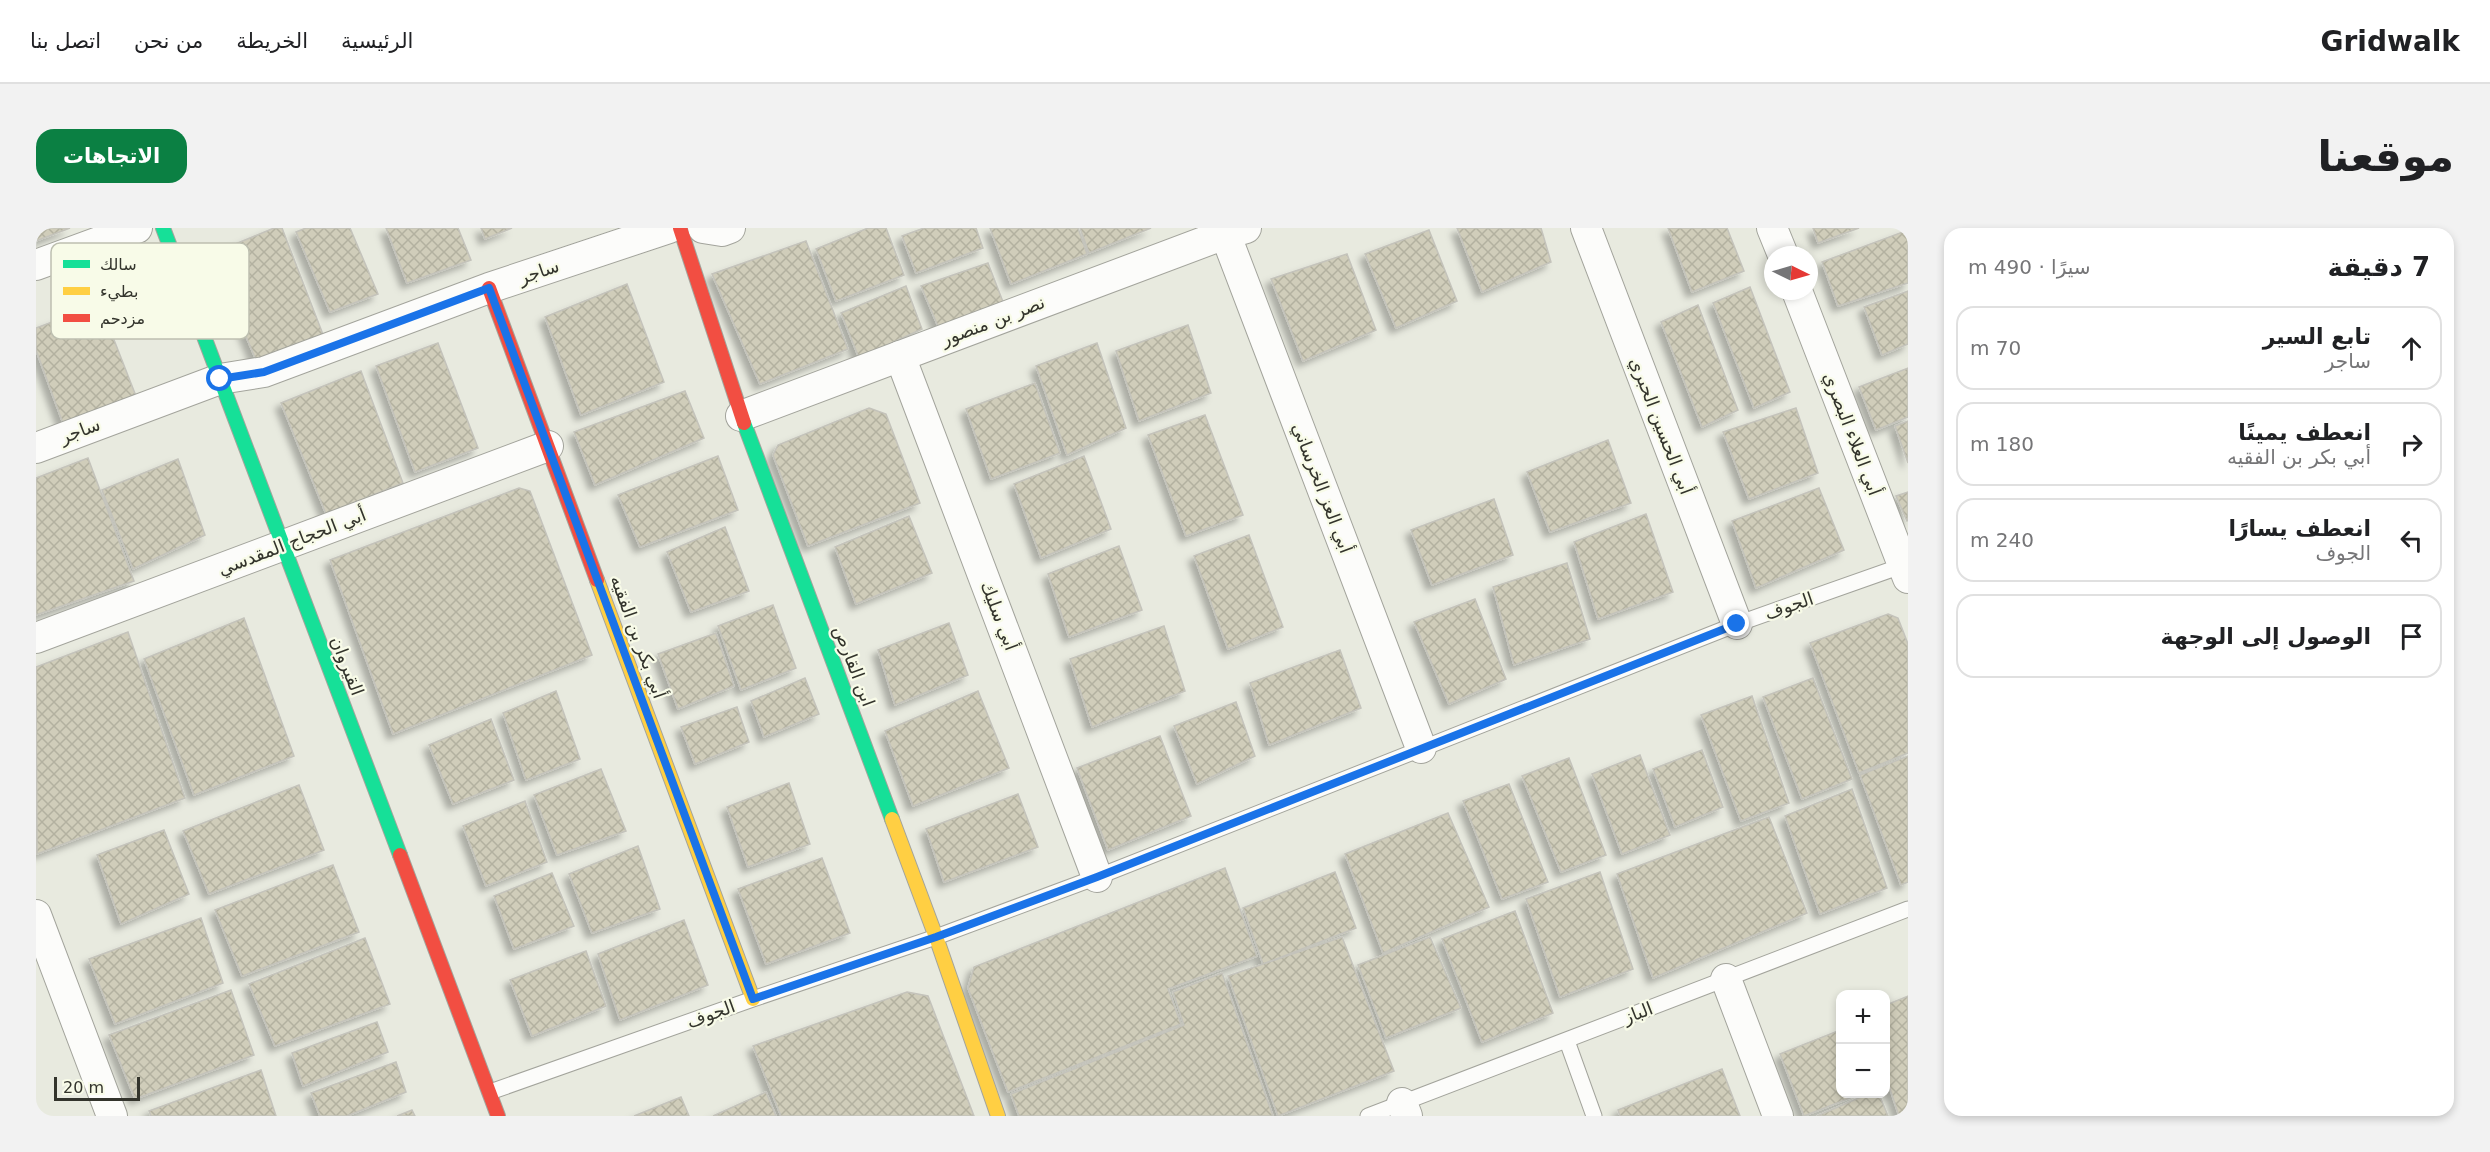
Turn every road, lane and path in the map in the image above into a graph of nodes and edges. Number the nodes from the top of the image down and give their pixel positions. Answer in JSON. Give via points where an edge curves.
{"nodes":[{"id":1,"x":137,"y":228,"type":"edge"},
{"id":2,"x":163,"y":228,"type":"edge"},
{"id":3,"x":669,"y":228,"type":"edge"},
{"id":4,"x":680,"y":228,"type":"edge"},
{"id":5,"x":703,"y":228,"type":"edge"},
{"id":6,"x":730,"y":228,"type":"edge"},
{"id":7,"x":1586,"y":228,"type":"edge"},
{"id":8,"x":1772,"y":228,"type":"edge"},
{"id":9,"x":1231,"y":230,"type":"edge"},
{"id":10,"x":97,"y":243,"type":"edge"},
{"id":11,"x":169,"y":243,"type":"edge"},
{"id":12,"x":1779,"y":246,"type":"edge"},
{"id":13,"x":51,"y":260,"type":"edge"},
{"id":14,"x":36,"y":266,"type":"edge"},
{"id":15,"x":489,"y":288,"type":"junction"},
{"id":16,"x":1801,"y":300,"type":"edge"},
{"id":17,"x":205,"y":339,"type":"edge"},
{"id":18,"x":900,"y":356,"type":"junction"},
{"id":19,"x":220,"y":379,"type":"junction"},
{"id":20,"x":741,"y":416,"type":"junction"},
{"id":21,"x":548,"y":446,"type":"junction"},
{"id":22,"x":36,"y":448,"type":"edge"},
{"id":23,"x":282,"y":546,"type":"junction"},
{"id":24,"x":1906,"y":569,"type":"edge"},
{"id":25,"x":1737,"y":624,"type":"junction"},
{"id":26,"x":36,"y":638,"type":"edge"},
{"id":27,"x":1420,"y":748,"type":"junction"},
{"id":28,"x":1097,"y":877,"type":"junction"},
{"id":29,"x":1908,"y":909,"type":"edge"},
{"id":30,"x":36,"y":915,"type":"edge"},
{"id":31,"x":936,"y":937,"type":"junction"},
{"id":32,"x":1726,"y":979,"type":"junction"},
{"id":33,"x":753,"y":999,"type":"junction"},
{"id":34,"x":1567,"y":1041,"type":"junction"},
{"id":35,"x":490,"y":1092,"type":"junction"},
{"id":36,"x":1405,"y":1110,"type":"edge"},
{"id":37,"x":112,"y":1116,"type":"edge"},
{"id":38,"x":498,"y":1116,"type":"edge"},
{"id":39,"x":999,"y":1116,"type":"edge"},
{"id":40,"x":1368,"y":1116,"type":"edge"},
{"id":41,"x":1594,"y":1116,"type":"edge"},
{"id":42,"x":1778,"y":1116,"type":"edge"}],
"edges":[{"from":1,"to":10,"type":"street"},
{"from":2,"to":11,"type":"street","name":"القيروان"},
{"from":3,"to":15,"type":"street","name":"ساجر"},
{"from":4,"to":20,"type":"street","name":"ابن القارص"},
{"from":5,"to":6,"type":"street"},
{"from":7,"to":25,"type":"street","name":"أبي الحسين الحبري"},
{"from":8,"to":12,"type":"street"},
{"from":9,"to":18,"type":"street","name":"نصر بن منصور"},
{"from":9,"to":27,"type":"street","name":"أبي العز الخرساني"},
{"from":13,"to":14,"type":"street"},
{"from":15,"to":19,"type":"street","name":"ساجر","via":[[264,372]]},
{"from":15,"to":21,"type":"street","name":"أبي بكر بن الفقيه"},
{"from":16,"to":24,"type":"street","name":"أبي العلاء البصري"},
{"from":17,"to":19,"type":"street","name":"القيروان"},
{"from":18,"to":20,"type":"street","name":"نصر بن منصور"},
{"from":18,"to":28,"type":"street","name":"أبي سليك"},
{"from":19,"to":22,"type":"street","name":"ساجر"},
{"from":19,"to":23,"type":"street","name":"القيروان"},
{"from":20,"to":31,"type":"street","name":"ابن القارص"},
{"from":21,"to":23,"type":"street","name":"أبي الحجاج المقدسي"},
{"from":21,"to":33,"type":"street","name":"أبي بكر بن الفقيه"},
{"from":23,"to":26,"type":"street","name":"أبي الحجاج المقدسي"},
{"from":23,"to":35,"type":"street","name":"القيروان"},
{"from":24,"to":25,"type":"lane","name":"الجوف"},
{"from":25,"to":27,"type":"lane","name":"الجوف"},
{"from":27,"to":28,"type":"lane","name":"الجوف"},
{"from":28,"to":31,"type":"lane","name":"الجوف"},
{"from":29,"to":32,"type":"lane","name":"الباز"},
{"from":30,"to":37,"type":"street"},
{"from":31,"to":33,"type":"lane","name":"الجوف"},
{"from":31,"to":39,"type":"street","name":"ابن القارص"},
{"from":32,"to":34,"type":"lane","name":"الباز"},
{"from":32,"to":42,"type":"street"},
{"from":33,"to":35,"type":"lane","name":"الجوف"},
{"from":34,"to":36,"type":"lane","name":"الباز"},
{"from":34,"to":41,"type":"lane"},
{"from":35,"to":38,"type":"street","name":"القيروان"},
{"from":36,"to":40,"type":"lane","name":"الباز"}]}
